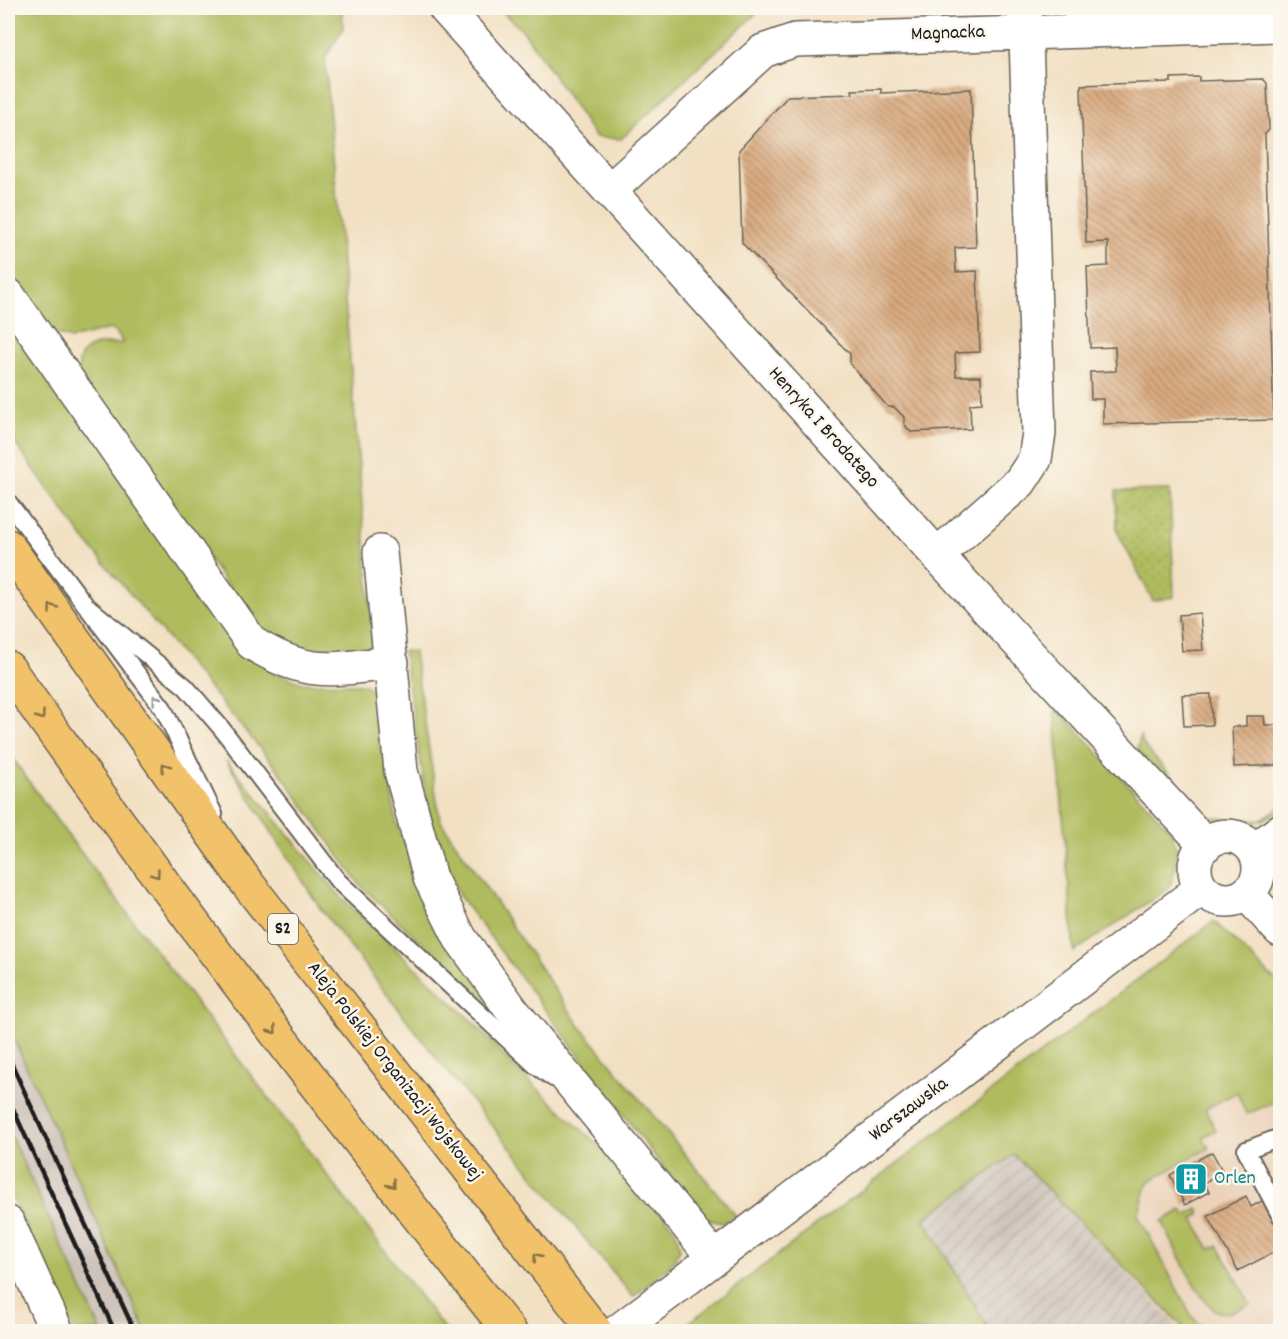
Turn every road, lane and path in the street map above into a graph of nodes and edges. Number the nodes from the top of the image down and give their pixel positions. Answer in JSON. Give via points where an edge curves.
{"nodes":[{"id":1,"x":445,"y":8,"type":"edge"},
{"id":2,"x":1026,"y":19,"type":"edge"},
{"id":3,"x":1281,"y":25,"type":"edge"},
{"id":4,"x":609,"y":191,"type":"junction"},
{"id":5,"x":8,"y":295,"type":"edge"},
{"id":6,"x":8,"y":502,"type":"edge"},
{"id":7,"x":8,"y":546,"type":"edge"},
{"id":8,"x":380,"y":552,"type":"dead end"},
{"id":9,"x":937,"y":555,"type":"junction"},
{"id":10,"x":88,"y":607,"type":"junction"},
{"id":11,"x":392,"y":663,"type":"junction"},
{"id":12,"x":8,"y":668,"type":"edge"},
{"id":13,"x":1281,"y":831,"type":"edge"},
{"id":14,"x":1206,"y":844,"type":"junction"},
{"id":15,"x":1254,"y":851,"type":"junction"},
{"id":16,"x":247,"y":883,"type":"junction"},
{"id":17,"x":1202,"y":888,"type":"junction"},
{"id":18,"x":1247,"y":894,"type":"junction"},
{"id":19,"x":1281,"y":930,"type":"edge"},
{"id":20,"x":589,"y":1104,"type":"junction"},
{"id":21,"x":1279,"y":1140,"type":"edge"},
{"id":22,"x":1281,"y":1215,"type":"edge"},
{"id":23,"x":8,"y":1223,"type":"edge"},
{"id":24,"x":714,"y":1258,"type":"junction"},
{"id":25,"x":57,"y":1332,"type":"edge"},
{"id":26,"x":510,"y":1332,"type":"edge"},
{"id":27,"x":596,"y":1332,"type":"edge"},
{"id":28,"x":617,"y":1332,"type":"edge"}],
"edges":[{"from":1,"to":4,"type":"street","name":"Henryka I Brodatego"},
{"from":2,"to":3,"type":"street","name":"Magnacka"},
{"from":2,"to":4,"type":"street","name":"Magnacka","via":[[795,39],[763,51]]},
{"from":2,"to":9,"type":"street","via":[[1039,433],[1035,459],[1020,482]]},
{"from":4,"to":9,"type":"street","name":"Henryka I Brodatego"},
{"from":5,"to":11,"type":"street","via":[[252,643],[279,660],[319,670]]},
{"from":6,"to":10,"type":"lane"},
{"from":16,"to":7,"type":"highway","name":"Aleja Polskiej Organizacji Wojskowej","number":"S2","one_way":true},
{"from":8,"to":11,"type":"street"},
{"from":9,"to":14,"type":"street","name":"Henryka I Brodatego"},
{"from":16,"to":10,"type":"lane","one_way":true,"via":[[163,708]]},
{"from":10,"to":20,"type":"lane","via":[[186,687],[338,881],[534,1065]]},
{"from":11,"to":20,"type":"street","via":[[401,771],[430,878],[460,938],[511,1009]]},
{"from":12,"to":26,"type":"highway","one_way":true,"via":[[191,921],[357,1140]]},
{"from":13,"to":15,"type":"street"},
{"from":14,"to":15,"type":"street","via":[[1232,836]]},
{"from":14,"to":17,"type":"street","via":[[1195,870]]},
{"from":15,"to":18,"type":"street","via":[[1259,874]]},
{"from":27,"to":16,"type":"highway","name":"Aleja Polskiej Organizacji Wojskowej","number":"S2","one_way":true},
{"from":17,"to":18,"type":"street","via":[[1223,900]]},
{"from":17,"to":24,"type":"street","name":"Warszawska"},
{"from":18,"to":19,"type":"street"},
{"from":20,"to":24,"type":"street"},
{"from":21,"to":22,"type":"lane","via":[[1246,1150]]},
{"from":23,"to":25,"type":"street"},
{"from":24,"to":28,"type":"street","name":"Warszawska"}]}
